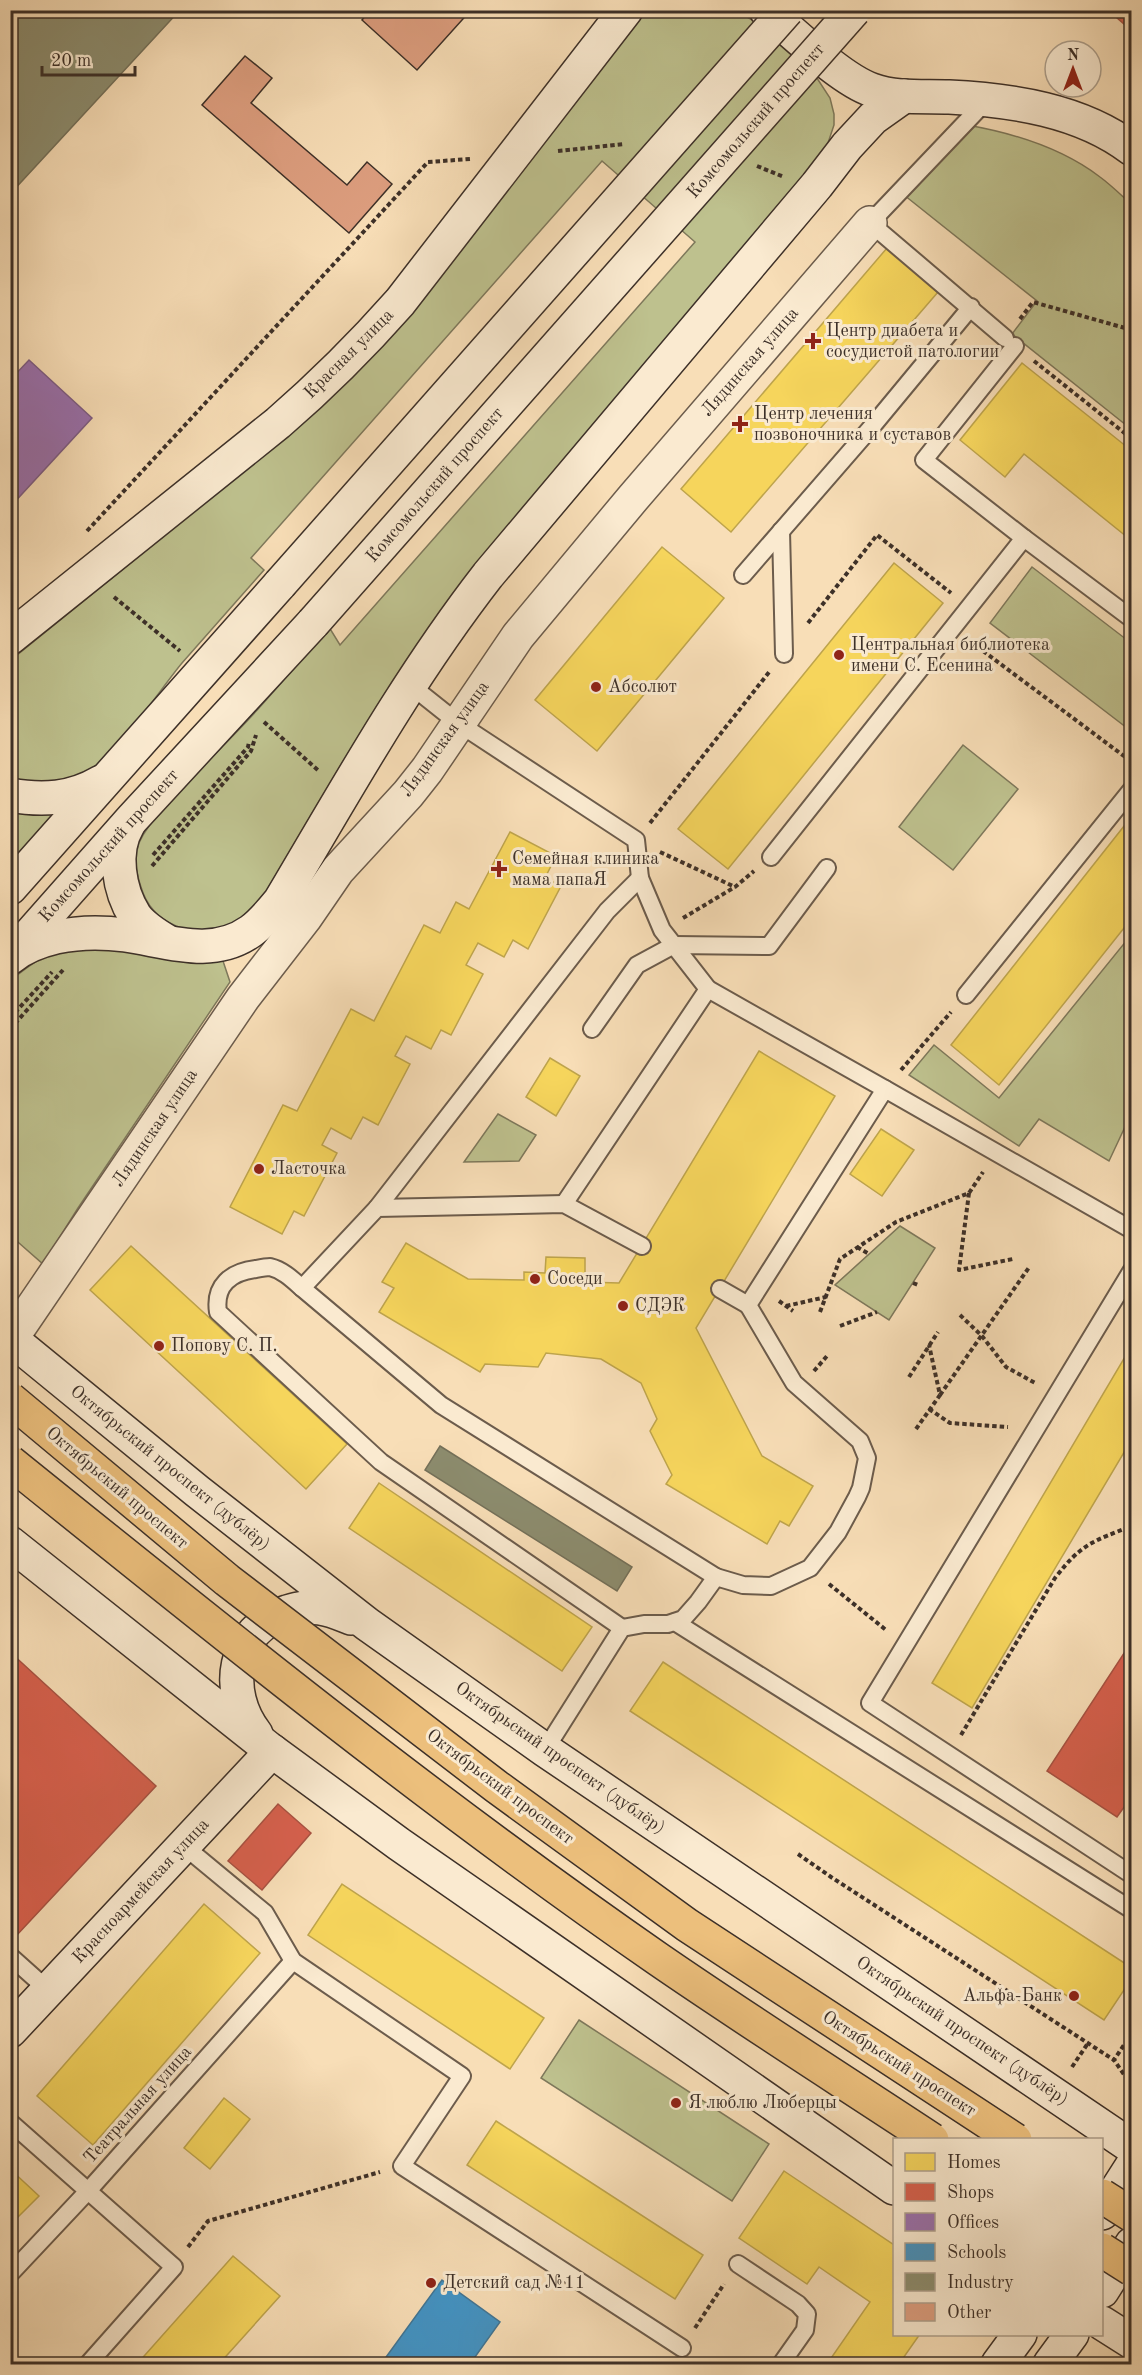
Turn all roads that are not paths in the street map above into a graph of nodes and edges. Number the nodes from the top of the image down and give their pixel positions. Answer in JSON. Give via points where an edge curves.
{"nodes":[{"id":1,"x":626,"y":10,"type":"edge"},
{"id":2,"x":766,"y":10,"type":"edge"},
{"id":3,"x":787,"y":10,"type":"edge"},
{"id":4,"x":854,"y":10,"type":"edge"},
{"id":5,"x":904,"y":96,"type":"junction"},
{"id":6,"x":987,"y":100,"type":"junction"},
{"id":7,"x":1131,"y":149,"type":"edge"},
{"id":8,"x":870,"y":223,"type":"junction"},
{"id":9,"x":971,"y":307,"type":"junction"},
{"id":10,"x":781,"y":531,"type":"junction"},
{"id":11,"x":1024,"y":538,"type":"junction"},
{"id":12,"x":742,"y":575,"type":"dead end"},
{"id":13,"x":1131,"y":618,"type":"edge"},
{"id":14,"x":10,"y":638,"type":"edge"},
{"id":15,"x":784,"y":654,"type":"road end"},
{"id":16,"x":409,"y":684,"type":"junction"},
{"id":17,"x":459,"y":723,"type":"junction"},
{"id":18,"x":114,"y":771,"type":"junction"},
{"id":19,"x":1131,"y":789,"type":"edge"},
{"id":20,"x":10,"y":795,"type":"edge"},
{"id":21,"x":132,"y":819,"type":"junction"},
{"id":22,"x":771,"y":857,"type":"road end"},
{"id":23,"x":827,"y":868,"type":"dead end"},
{"id":24,"x":640,"y":878,"type":"junction"},
{"id":25,"x":10,"y":888,"type":"edge"},
{"id":26,"x":172,"y":944,"type":"junction"},
{"id":27,"x":674,"y":945,"type":"junction"},
{"id":28,"x":10,"y":957,"type":"edge"},
{"id":29,"x":708,"y":989,"type":"junction"},
{"id":30,"x":966,"y":995,"type":"road end"},
{"id":31,"x":592,"y":1029,"type":"dead end"},
{"id":32,"x":885,"y":1089,"type":"junction"},
{"id":33,"x":564,"y":1203,"type":"junction"},
{"id":34,"x":377,"y":1208,"type":"junction"},
{"id":35,"x":1131,"y":1230,"type":"edge"},
{"id":36,"x":642,"y":1246,"type":"dead end"},
{"id":37,"x":1131,"y":1270,"type":"edge"},
{"id":38,"x":302,"y":1288,"type":"junction"},
{"id":39,"x":720,"y":1289,"type":"dead end"},
{"id":40,"x":748,"y":1305,"type":"junction"},
{"id":41,"x":11,"y":1339,"type":"edge"},
{"id":42,"x":10,"y":1399,"type":"edge"},
{"id":43,"x":10,"y":1462,"type":"edge"},
{"id":44,"x":10,"y":1543,"type":"edge"},
{"id":45,"x":716,"y":1577,"type":"junction"},
{"id":46,"x":675,"y":1622,"type":"junction"},
{"id":47,"x":367,"y":1624,"type":"junction"},
{"id":48,"x":622,"y":1628,"type":"junction"},
{"id":49,"x":270,"y":1750,"type":"junction"},
{"id":50,"x":544,"y":1750,"type":"junction"},
{"id":51,"x":183,"y":1846,"type":"junction"},
{"id":52,"x":1131,"y":1875,"type":"edge"},
{"id":53,"x":1131,"y":1910,"type":"edge"},
{"id":54,"x":10,"y":1956,"type":"edge"},
{"id":55,"x":293,"y":1960,"type":"junction"},
{"id":56,"x":48,"y":1990,"type":"junction"},
{"id":57,"x":11,"y":2030,"type":"edge"},
{"id":58,"x":10,"y":2122,"type":"edge"},
{"id":59,"x":1125,"y":2134,"type":"edge"},
{"id":60,"x":930,"y":2138,"type":"edge"},
{"id":61,"x":1013,"y":2138,"type":"edge"},
{"id":62,"x":1131,"y":2166,"type":"edge"},
{"id":63,"x":893,"y":2187,"type":"edge"},
{"id":64,"x":88,"y":2191,"type":"junction"},
{"id":65,"x":1103,"y":2197,"type":"edge"},
{"id":66,"x":1103,"y":2210,"type":"edge"},
{"id":67,"x":1131,"y":2215,"type":"edge"},
{"id":68,"x":1131,"y":2244,"type":"edge"},
{"id":69,"x":1103,"y":2251,"type":"edge"},
{"id":70,"x":738,"y":2264,"type":"road end"},
{"id":71,"x":1131,"y":2269,"type":"edge"},
{"id":72,"x":10,"y":2274,"type":"edge"},
{"id":73,"x":1103,"y":2288,"type":"edge"},
{"id":74,"x":1103,"y":2324,"type":"edge"},
{"id":75,"x":1019,"y":2336,"type":"edge"},
{"id":76,"x":1071,"y":2336,"type":"edge"},
{"id":77,"x":1131,"y":2342,"type":"edge"},
{"id":78,"x":682,"y":2348,"type":"road end"},
{"id":79,"x":88,"y":2364,"type":"edge"},
{"id":80,"x":781,"y":2364,"type":"edge"},
{"id":81,"x":998,"y":2364,"type":"edge"},
{"id":82,"x":1050,"y":2364,"type":"edge"}],
"edges":[{"from":1,"to":14,"type":"main road","name":"Красная улица","via":[[400,302],[362,345],[278,423]]},
{"from":2,"to":5,"type":"main road","via":[[853,81],[872,90]]},
{"from":3,"to":18,"type":"main road","bridge":true},
{"from":4,"to":21,"type":"main road","name":"Комсомольский проспект","bridge":true,"via":[[313,623]]},
{"from":5,"to":6,"type":"main road"},
{"from":5,"to":16,"type":"main road","via":[[873,118],[847,146],[818,186],[488,575]]},
{"from":6,"to":7,"type":"main road","via":[[1018,103],[1073,118]]},
{"from":6,"to":8,"type":"lane"},
{"from":8,"to":9,"type":"lane"},
{"from":8,"to":17,"type":"main road","name":"Лядинская улица","via":[[541,609]]},
{"from":9,"to":10,"type":"lane"},
{"from":9,"to":11,"type":"lane","via":[[1010,342],[924,459]]},
{"from":10,"to":12,"type":"lane"},
{"from":10,"to":15,"type":"lane"},
{"from":11,"to":13,"type":"lane"},
{"from":11,"to":22,"type":"lane"},
{"from":16,"to":17,"type":"lane"},
{"from":16,"to":26,"type":"main road","via":[[266,919],[237,939],[219,945],[203,948]]},
{"from":17,"to":24,"type":"lane","via":[[636,840]]},
{"from":17,"to":41,"type":"main road","name":"Лядинская улица","via":[[408,794],[338,870],[243,998]]},
{"from":18,"to":20,"type":"main road","via":[[91,788],[62,797]]},
{"from":18,"to":25,"type":"main road"},
{"from":19,"to":30,"type":"lane"},
{"from":21,"to":26,"type":"main road","via":[[120,846],[124,890],[136,916]]},
{"from":21,"to":28,"type":"main road","name":"Комсомольский проспект"},
{"from":23,"to":27,"type":"lane","via":[[769,946]]},
{"from":24,"to":27,"type":"lane","via":[[662,930]]},
{"from":24,"to":34,"type":"lane","via":[[607,911]]},
{"from":26,"to":28,"type":"main road","via":[[125,935],[86,934],[46,939]]},
{"from":27,"to":29,"type":"lane"},
{"from":27,"to":31,"type":"lane","via":[[637,965]]},
{"from":29,"to":32,"type":"lane"},
{"from":29,"to":33,"type":"lane"},
{"from":32,"to":35,"type":"lane"},
{"from":32,"to":40,"type":"lane"},
{"from":33,"to":34,"type":"lane"},
{"from":33,"to":36,"type":"lane"},
{"from":34,"to":38,"type":"lane"},
{"from":37,"to":52,"type":"lane","via":[[870,1703]]},
{"from":38,"to":45,"type":"lane","via":[[441,1405]]},
{"from":38,"to":48,"type":"lane","via":[[269,1267],[234,1273],[221,1287],[218,1312],[381,1462]]},
{"from":39,"to":40,"type":"lane"},
{"from":40,"to":45,"type":"lane","via":[[794,1383],[860,1441],[867,1458],[861,1488],[838,1532],[810,1568],[771,1586],[743,1585]]},
{"from":41,"to":47,"type":"main road","name":"Октябрьский проспект (дублёр)"},
{"from":42,"to":61,"type":"main road","name":"Октябрьский проспект","bridge":true,"via":[[227,1580],[497,1787],[687,1925]]},
{"from":43,"to":60,"type":"main road","bridge":true,"via":[[199,1615],[473,1825],[658,1959]]},
{"from":44,"to":49,"type":"main road"},
{"from":45,"to":46,"type":"lane","via":[[699,1602]]},
{"from":46,"to":48,"type":"lane"},
{"from":46,"to":53,"type":"lane"},
{"from":47,"to":49,"type":"main road","via":[[318,1608],[298,1609],[263,1624],[250,1639],[236,1675],[237,1694],[243,1713]]},
{"from":47,"to":50,"type":"main road","name":"Октябрьский проспект (дублёр)"},
{"from":48,"to":50,"type":"lane"},
{"from":49,"to":51,"type":"main road","name":"Красноармейская улица"},
{"from":49,"to":63,"type":"main road"},
{"from":50,"to":59,"type":"main road","name":"Октябрьский проспект (дублёр)"},
{"from":51,"to":55,"type":"lane","via":[[265,1913]]},
{"from":51,"to":56,"type":"main road","name":"Красноармейская улица"},
{"from":54,"to":56,"type":"lane"},
{"from":55,"to":64,"type":"lane","name":"Театральная улица"},
{"from":55,"to":78,"type":"lane","via":[[462,2076],[402,2166]]},
{"from":56,"to":57,"type":"main road","name":"Красноармейская улица"},
{"from":58,"to":64,"type":"lane"},
{"from":62,"to":66,"type":"main road"},
{"from":64,"to":72,"type":"lane","name":"Театральная улица"},
{"from":64,"to":79,"type":"lane","via":[[174,2267]]},
{"from":65,"to":67,"type":"main road","bridge":true},
{"from":68,"to":73,"type":"main road"},
{"from":69,"to":71,"type":"main road","bridge":true},
{"from":70,"to":80,"type":"lane","via":[[807,2314],[805,2330]]},
{"from":74,"to":77,"type":"main road"},
{"from":75,"to":81,"type":"main road"},
{"from":76,"to":82,"type":"main road"}]}
